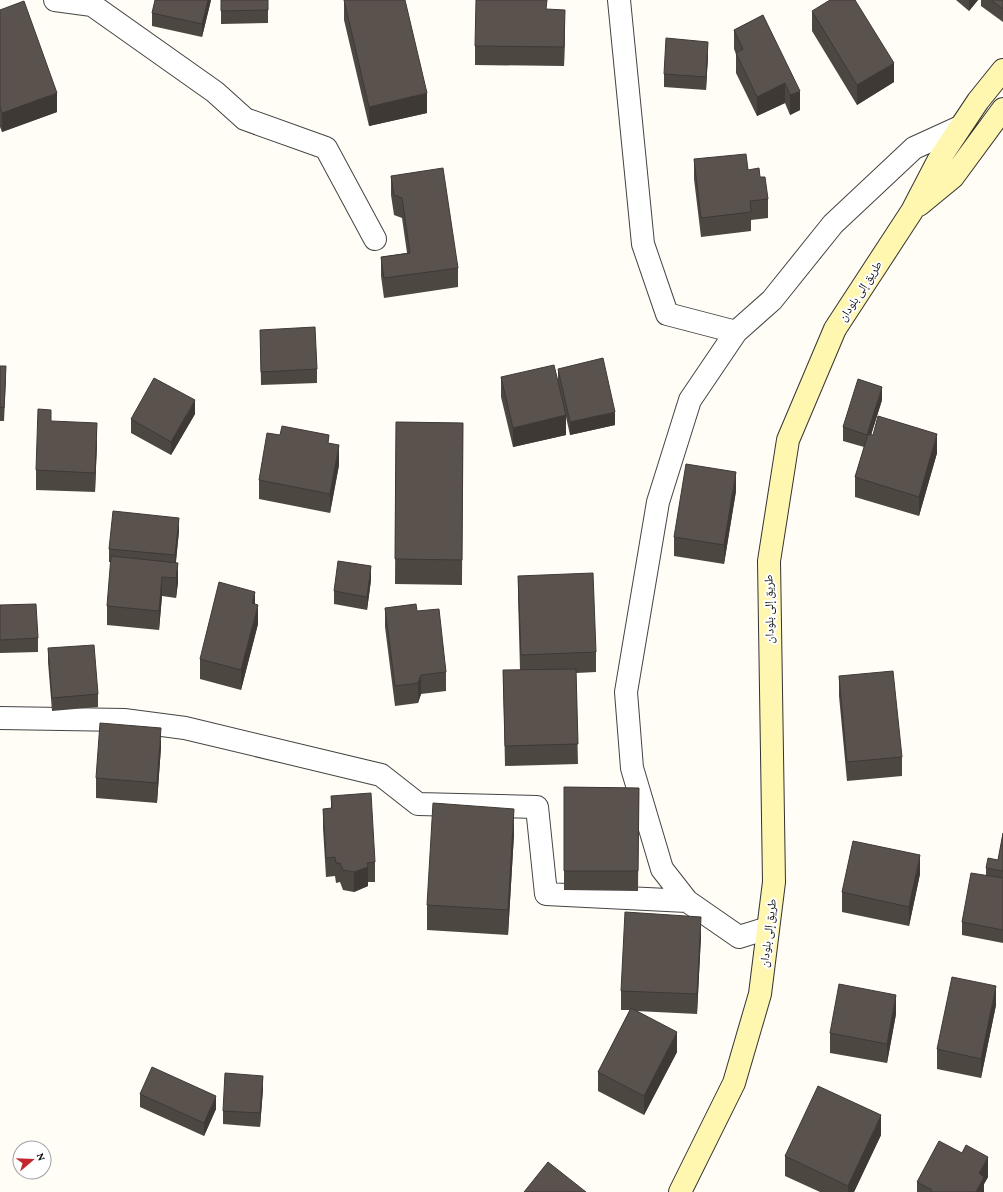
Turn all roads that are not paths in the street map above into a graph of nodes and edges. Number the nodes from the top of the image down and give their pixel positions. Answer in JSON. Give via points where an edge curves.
{"nodes":[{"id":1,"x":55,"y":0,"type":"edge"},
{"id":2,"x":619,"y":0,"type":"edge"},
{"id":3,"x":1003,"y":70,"type":"edge"},
{"id":4,"x":1003,"y":109,"type":"edge"},
{"id":5,"x":960,"y":127,"type":"junction"},
{"id":6,"x":912,"y":211,"type":"junction"},
{"id":7,"x":375,"y":239,"type":"dead end"},
{"id":8,"x":736,"y":332,"type":"junction"},
{"id":9,"x":0,"y":718,"type":"edge"},
{"id":10,"x":687,"y":901,"type":"junction"},
{"id":11,"x":768,"y":928,"type":"junction"},
{"id":12,"x":680,"y":1192,"type":"edge"}],
"edges":[{"from":1,"to":7,"type":"street","via":[[92,5],[215,92],[245,119],[326,148]]},
{"from":2,"to":8,"type":"street","via":[[642,244],[667,314]]},
{"from":3,"to":5,"type":"main road","name":"طريق إلى بلودان"},
{"from":4,"to":6,"type":"main road","via":[[953,177]]},
{"from":5,"to":6,"type":"main road","name":"طريق إلى بلودان","via":[[938,161]]},
{"from":5,"to":8,"type":"street","via":[[914,148],[833,224],[772,300]]},
{"from":6,"to":11,"type":"main road","name":"طريق إلى بلودان","via":[[835,329],[788,440],[769,561],[774,882]]},
{"from":8,"to":10,"type":"street","via":[[690,400],[658,502],[626,692],[632,768],[662,869]]},
{"from":9,"to":10,"type":"street","via":[[124,720],[185,728],[381,775],[418,804],[537,807],[546,894]]},
{"from":10,"to":11,"type":"street","via":[[739,937]]},
{"from":11,"to":12,"type":"main road","name":"طريق إلى بلودان","via":[[760,994],[734,1083]]}]}
